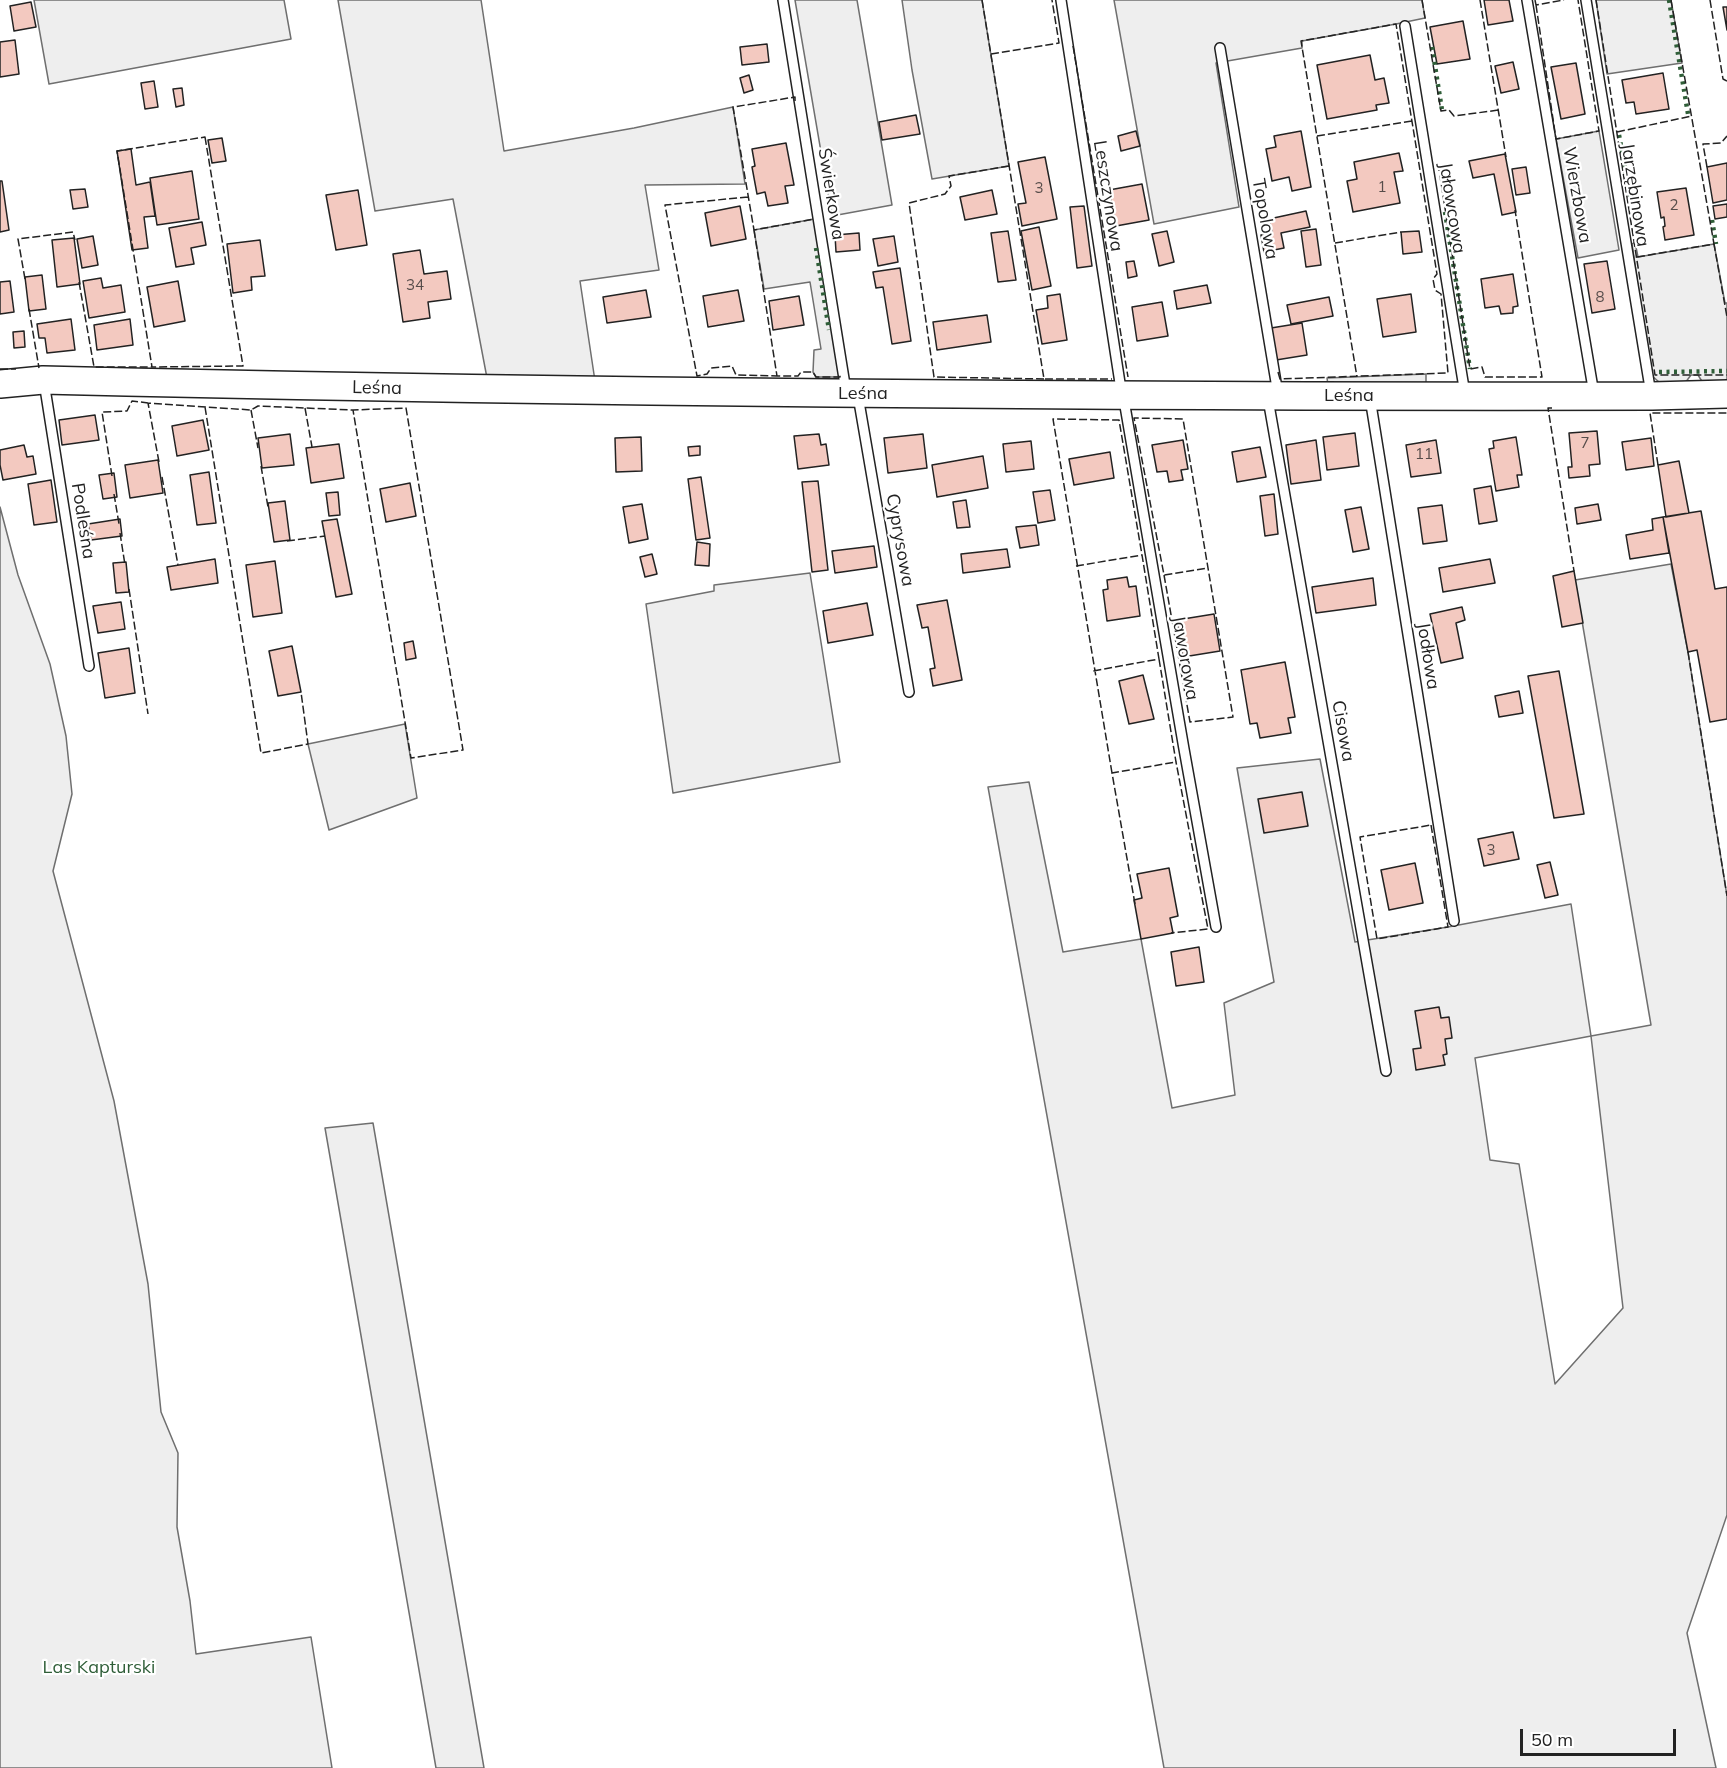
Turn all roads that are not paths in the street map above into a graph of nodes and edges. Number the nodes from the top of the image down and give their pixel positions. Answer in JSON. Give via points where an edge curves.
{"nodes":[{"id":1,"x":783,"y":0,"type":"edge"},
{"id":2,"x":1061,"y":0,"type":"edge"},
{"id":3,"x":1527,"y":0,"type":"edge"},
{"id":4,"x":1586,"y":0,"type":"edge"},
{"id":5,"x":1405,"y":26,"type":"dead end"},
{"id":6,"x":1220,"y":48,"type":"dead end"},
{"id":7,"x":43,"y":380,"type":"junction"},
{"id":8,"x":0,"y":384,"type":"edge"},
{"id":9,"x":852,"y":393,"type":"junction"},
{"id":10,"x":1727,"y":394,"type":"edge"},
{"id":11,"x":1122,"y":396,"type":"junction"},
{"id":12,"x":1273,"y":396,"type":"junction"},
{"id":13,"x":1370,"y":396,"type":"junction"},
{"id":14,"x":1466,"y":396,"type":"junction"},
{"id":15,"x":1595,"y":396,"type":"junction"},
{"id":16,"x":1652,"y":396,"type":"junction"},
{"id":17,"x":89,"y":666,"type":"dead end"},
{"id":18,"x":909,"y":692,"type":"dead end"},
{"id":19,"x":1454,"y":921,"type":"dead end"},
{"id":20,"x":1216,"y":927,"type":"dead end"},
{"id":21,"x":1386,"y":1071,"type":"dead end"}],
"edges":[{"from":1,"to":9,"type":"lane","name":"Świerkowa"},
{"from":2,"to":11,"type":"lane","name":"Leszczynowa"},
{"from":3,"to":15,"type":"lane","name":"Wierzbowa"},
{"from":4,"to":16,"type":"lane","name":"Jarzębinowa"},
{"from":5,"to":14,"type":"lane","name":"Jałowcowa"},
{"from":6,"to":12,"type":"lane","name":"Topolowa"},
{"from":7,"to":8,"type":"street","name":"Leśna"},
{"from":7,"to":9,"type":"street","name":"Leśna"},
{"from":7,"to":17,"type":"lane","name":"Podleśna"},
{"from":9,"to":11,"type":"street","name":"Leśna"},
{"from":9,"to":18,"type":"lane","name":"Cyprysowa"},
{"from":10,"to":16,"type":"street","name":"Leśna"},
{"from":11,"to":12,"type":"street","name":"Leśna"},
{"from":11,"to":20,"type":"lane","name":"Jaworowa"},
{"from":12,"to":13,"type":"street","name":"Leśna"},
{"from":12,"to":21,"type":"lane","name":"Cisowa"},
{"from":13,"to":14,"type":"street","name":"Leśna"},
{"from":13,"to":19,"type":"lane","name":"Jodłowa"},
{"from":14,"to":15,"type":"street","name":"Leśna"},
{"from":15,"to":16,"type":"street","name":"Leśna"}]}
